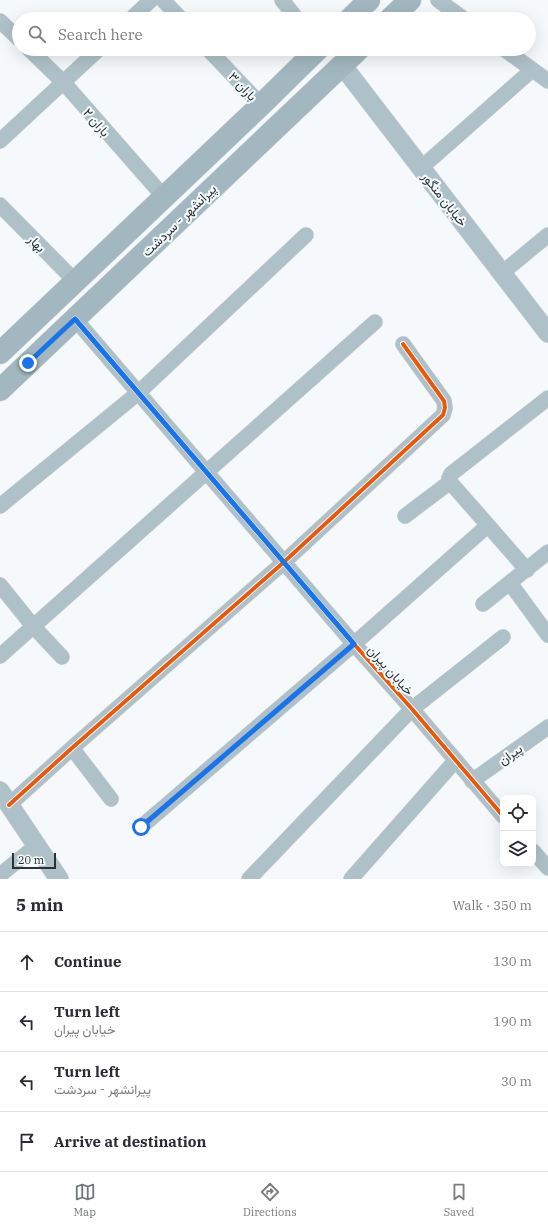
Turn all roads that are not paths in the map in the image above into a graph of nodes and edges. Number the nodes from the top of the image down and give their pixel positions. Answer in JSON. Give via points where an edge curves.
{"nodes":[{"id":1,"x":151,"y":0,"type":"edge"},
{"id":2,"x":163,"y":0,"type":"edge"},
{"id":3,"x":282,"y":0,"type":"edge"},
{"id":4,"x":369,"y":0,"type":"edge"},
{"id":5,"x":410,"y":0,"type":"edge"},
{"id":6,"x":438,"y":0,"type":"edge"},
{"id":7,"x":138,"y":12,"type":"edge"},
{"id":8,"x":174,"y":12,"type":"edge"},
{"id":9,"x":291,"y":12,"type":"edge"},
{"id":10,"x":357,"y":12,"type":"edge"},
{"id":11,"x":397,"y":12,"type":"edge"},
{"id":12,"x":454,"y":12,"type":"edge"},
{"id":13,"x":0,"y":21,"type":"edge"},
{"id":14,"x":12,"y":32,"type":"edge"},
{"id":15,"x":36,"y":56,"type":"edge"},
{"id":16,"x":92,"y":56,"type":"edge"},
{"id":17,"x":215,"y":56,"type":"edge"},
{"id":18,"x":311,"y":56,"type":"edge"},
{"id":19,"x":352,"y":56,"type":"edge"},
{"id":20,"x":513,"y":56,"type":"edge"},
{"id":21,"x":342,"y":65,"type":"junction"},
{"id":22,"x":532,"y":70,"type":"junction"},
{"id":23,"x":548,"y":81,"type":"edge"},
{"id":24,"x":64,"y":83,"type":"junction"},
{"id":25,"x":261,"y":106,"type":"junction"},
{"id":26,"x":0,"y":142,"type":"edge"},
{"id":27,"x":421,"y":168,"type":"junction"},
{"id":28,"x":164,"y":197,"type":"junction"},
{"id":29,"x":0,"y":206,"type":"edge"},
{"id":30,"x":306,"y":235,"type":"dead end"},
{"id":31,"x":548,"y":235,"type":"edge"},
{"id":32,"x":502,"y":273,"type":"junction"},
{"id":33,"x":75,"y":281,"type":"junction"},
{"id":34,"x":75,"y":319,"type":"junction"},
{"id":35,"x":375,"y":322,"type":"dead end"},
{"id":36,"x":548,"y":333,"type":"edge"},
{"id":37,"x":403,"y":344,"type":"dead end"},
{"id":38,"x":0,"y":352,"type":"edge"},
{"id":39,"x":0,"y":390,"type":"edge"},
{"id":40,"x":138,"y":393,"type":"junction"},
{"id":41,"x":548,"y":398,"type":"edge"},
{"id":42,"x":206,"y":472,"type":"junction"},
{"id":43,"x":450,"y":482,"type":"junction"},
{"id":44,"x":0,"y":506,"type":"edge"},
{"id":45,"x":405,"y":516,"type":"dead end"},
{"id":46,"x":486,"y":523,"type":"junction"},
{"id":47,"x":548,"y":552,"type":"edge"},
{"id":48,"x":284,"y":562,"type":"junction"},
{"id":49,"x":527,"y":570,"type":"junction"},
{"id":50,"x":510,"y":583,"type":"junction"},
{"id":51,"x":0,"y":586,"type":"edge"},
{"id":52,"x":483,"y":604,"type":"dead end"},
{"id":53,"x":33,"y":626,"type":"junction"},
{"id":54,"x":548,"y":635,"type":"edge"},
{"id":55,"x":503,"y":637,"type":"dead end"},
{"id":56,"x":354,"y":644,"type":"junction"},
{"id":57,"x":0,"y":656,"type":"edge"},
{"id":58,"x":62,"y":657,"type":"dead end"},
{"id":59,"x":412,"y":709,"type":"junction"},
{"id":60,"x":548,"y":727,"type":"edge"},
{"id":61,"x":72,"y":748,"type":"junction"},
{"id":62,"x":455,"y":761,"type":"junction"},
{"id":63,"x":472,"y":781,"type":"junction"},
{"id":64,"x":4,"y":798,"type":"edge"},
{"id":65,"x":111,"y":798,"type":"dead end"},
{"id":66,"x":500,"y":813,"type":"edge"},
{"id":67,"x":141,"y":827,"type":"dead end"},
{"id":68,"x":36,"y":846,"type":"junction"},
{"id":69,"x":536,"y":854,"type":"edge"},
{"id":70,"x":548,"y":868,"type":"edge"},
{"id":71,"x":0,"y":875,"type":"edge"},
{"id":72,"x":59,"y":879,"type":"edge"},
{"id":73,"x":249,"y":879,"type":"edge"},
{"id":74,"x":351,"y":879,"type":"edge"}],
"edges":[{"from":1,"to":7,"type":"street"},
{"from":2,"to":8,"type":"street"},
{"from":3,"to":9,"type":"street"},
{"from":4,"to":10,"type":"main road"},
{"from":5,"to":11,"type":"main road"},
{"from":6,"to":12,"type":"street"},
{"from":13,"to":14,"type":"street"},
{"from":15,"to":24,"type":"street","name":"باران ۲"},
{"from":16,"to":24,"type":"street"},
{"from":17,"to":25,"type":"street","name":"باران ۳"},
{"from":18,"to":25,"type":"main road"},
{"from":19,"to":21,"type":"main road","name":"پیرانشهر - سردشت"},
{"from":20,"to":22,"type":"street"},
{"from":21,"to":27,"type":"street","name":"خیابان منگور"},
{"from":21,"to":34,"type":"main road","name":"پیرانشهر - سردشت"},
{"from":22,"to":23,"type":"street"},
{"from":22,"to":27,"type":"street"},
{"from":24,"to":26,"type":"street"},
{"from":24,"to":28,"type":"street","name":"باران ۲"},
{"from":25,"to":28,"type":"main road"},
{"from":27,"to":32,"type":"street","name":"خیابان منگور"},
{"from":28,"to":33,"type":"main road"},
{"from":29,"to":33,"type":"street","name":"بهار"},
{"from":30,"to":40,"type":"street"},
{"from":31,"to":32,"type":"street"},
{"from":32,"to":36,"type":"street","name":"خیابان منگور"},
{"from":33,"to":38,"type":"main road"},
{"from":34,"to":39,"type":"main road","name":"پیرانشهر - سردشت"},
{"from":34,"to":40,"type":"street","name":"خیابان پیران"},
{"from":35,"to":42,"type":"street"},
{"from":37,"to":48,"type":"street","via":[[444,401],[443,415]]},
{"from":40,"to":42,"type":"street","name":"خیابان پیران"},
{"from":40,"to":44,"type":"street"},
{"from":41,"to":43,"type":"street","via":[[451,474]]},
{"from":42,"to":48,"type":"street","name":"خیابان پیران"},
{"from":42,"to":53,"type":"street"},
{"from":43,"to":45,"type":"street"},
{"from":43,"to":46,"type":"street"},
{"from":46,"to":49,"type":"street"},
{"from":46,"to":56,"type":"street","via":[[486,527]]},
{"from":47,"to":49,"type":"street"},
{"from":48,"to":56,"type":"street","name":"خیابان پیران"},
{"from":48,"to":61,"type":"street"},
{"from":49,"to":50,"type":"street"},
{"from":50,"to":52,"type":"street"},
{"from":50,"to":54,"type":"street"},
{"from":51,"to":53,"type":"street"},
{"from":53,"to":57,"type":"street"},
{"from":53,"to":58,"type":"street"},
{"from":55,"to":59,"type":"street"},
{"from":56,"to":59,"type":"street","name":"خیابان پیران"},
{"from":56,"to":67,"type":"street"},
{"from":59,"to":62,"type":"street","name":"خیابان پیران"},
{"from":59,"to":73,"type":"street"},
{"from":60,"to":63,"type":"street","name":"پیران"},
{"from":61,"to":64,"type":"street"},
{"from":61,"to":65,"type":"street"},
{"from":62,"to":63,"type":"street","name":"خیابان پیران"},
{"from":62,"to":74,"type":"street"},
{"from":63,"to":66,"type":"street","name":"خیابان پیران"},
{"from":64,"to":68,"type":"street"},
{"from":68,"to":71,"type":"street"},
{"from":68,"to":72,"type":"street"},
{"from":69,"to":70,"type":"street"}]}
